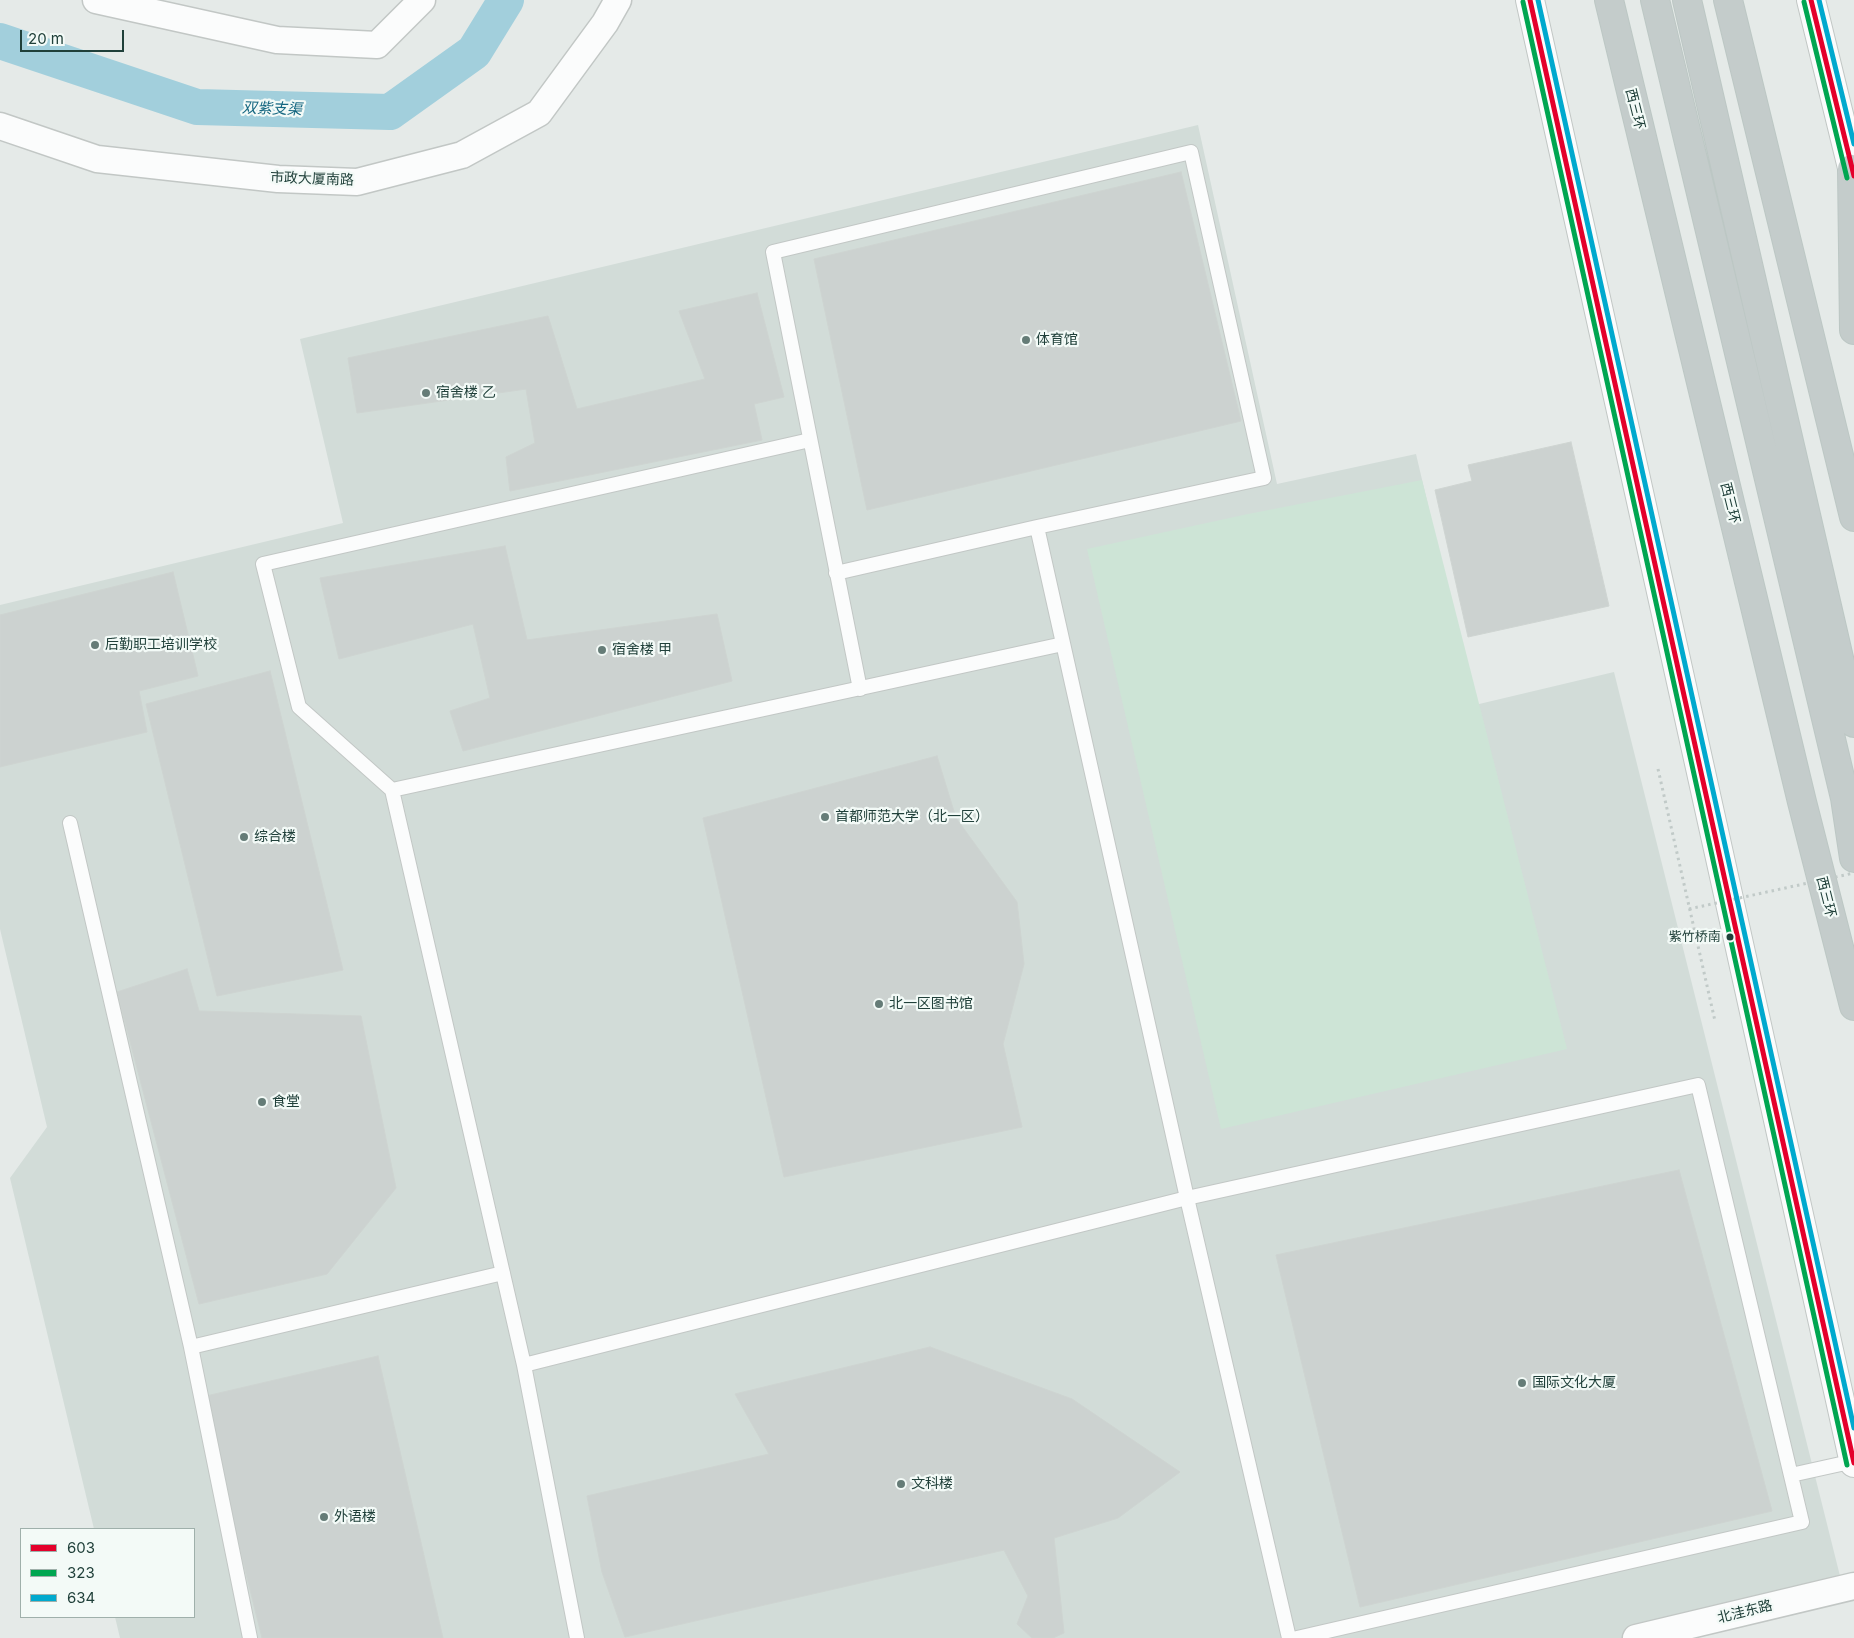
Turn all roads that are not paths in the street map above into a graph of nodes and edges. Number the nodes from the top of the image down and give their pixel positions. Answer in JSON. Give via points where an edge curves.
{"nodes":[{"id":1,"x":96,"y":0,"type":"edge"},
{"id":2,"x":422,"y":0,"type":"edge"},
{"id":3,"x":618,"y":0,"type":"edge"},
{"id":4,"x":1530,"y":0,"type":"edge"},
{"id":5,"x":1609,"y":0,"type":"edge"},
{"id":6,"x":1655,"y":0,"type":"edge"},
{"id":7,"x":1687,"y":0,"type":"edge"},
{"id":8,"x":1728,"y":0,"type":"edge"},
{"id":9,"x":1811,"y":0,"type":"edge"},
{"id":10,"x":0,"y":126,"type":"edge"},
{"id":11,"x":1853,"y":173,"type":"edge"},
{"id":12,"x":1854,"y":330,"type":"edge"},
{"id":13,"x":810,"y":440,"type":"junction"},
{"id":14,"x":1854,"y":518,"type":"edge"},
{"id":15,"x":1037,"y":527,"type":"junction"},
{"id":16,"x":836,"y":573,"type":"junction"},
{"id":17,"x":1063,"y":644,"type":"junction"},
{"id":18,"x":860,"y":689,"type":"junction"},
{"id":19,"x":1854,"y":723,"type":"edge"},
{"id":20,"x":392,"y":790,"type":"junction"},
{"id":21,"x":70,"y":822,"type":"dead end"},
{"id":22,"x":1854,"y":858,"type":"edge"},
{"id":23,"x":1854,"y":1006,"type":"edge"},
{"id":24,"x":1187,"y":1198,"type":"junction"},
{"id":25,"x":503,"y":1273,"type":"junction"},
{"id":26,"x":191,"y":1347,"type":"junction"},
{"id":27,"x":524,"y":1364,"type":"junction"},
{"id":28,"x":1854,"y":1462,"type":"edge"},
{"id":29,"x":1791,"y":1476,"type":"junction"},
{"id":30,"x":1854,"y":1586,"type":"edge"},
{"id":31,"x":250,"y":1638,"type":"edge"},
{"id":32,"x":576,"y":1638,"type":"edge"},
{"id":33,"x":1289,"y":1638,"type":"edge"},
{"id":34,"x":1298,"y":1638,"type":"edge"},
{"id":35,"x":1636,"y":1638,"type":"edge"}],
"edges":[{"from":1,"to":2,"type":"street","via":[[277,40],[377,45]]},
{"from":3,"to":10,"type":"street","name":"市政大厦南路","via":[[605,23],[539,113],[462,155],[358,182],[278,179],[97,159]]},
{"from":4,"to":28,"type":"street"},
{"from":5,"to":23,"type":"highway","name":"西三环"},
{"from":6,"to":22,"type":"highway","via":[[1844,798]]},
{"from":7,"to":19,"type":"highway"},
{"from":8,"to":14,"type":"highway"},
{"from":9,"to":11,"type":"street"},
{"from":11,"to":12,"type":"highway"},
{"from":13,"to":15,"type":"lane","via":[[773,252],[1191,152],[1264,478]]},
{"from":13,"to":16,"type":"lane"},
{"from":13,"to":20,"type":"lane","via":[[263,564],[299,707]]},
{"from":15,"to":16,"type":"lane"},
{"from":15,"to":17,"type":"lane"},
{"from":16,"to":18,"type":"lane"},
{"from":17,"to":18,"type":"lane"},
{"from":17,"to":24,"type":"lane"},
{"from":18,"to":20,"type":"lane"},
{"from":20,"to":25,"type":"lane"},
{"from":21,"to":26,"type":"lane"},
{"from":24,"to":27,"type":"lane"},
{"from":24,"to":29,"type":"lane","via":[[1698,1085]]},
{"from":24,"to":33,"type":"lane"},
{"from":25,"to":26,"type":"lane"},
{"from":25,"to":27,"type":"lane"},
{"from":26,"to":31,"type":"lane"},
{"from":27,"to":32,"type":"lane"},
{"from":28,"to":29,"type":"lane"},
{"from":29,"to":34,"type":"lane","via":[[1802,1522]]},
{"from":30,"to":35,"type":"street","name":"北洼东路"}]}
